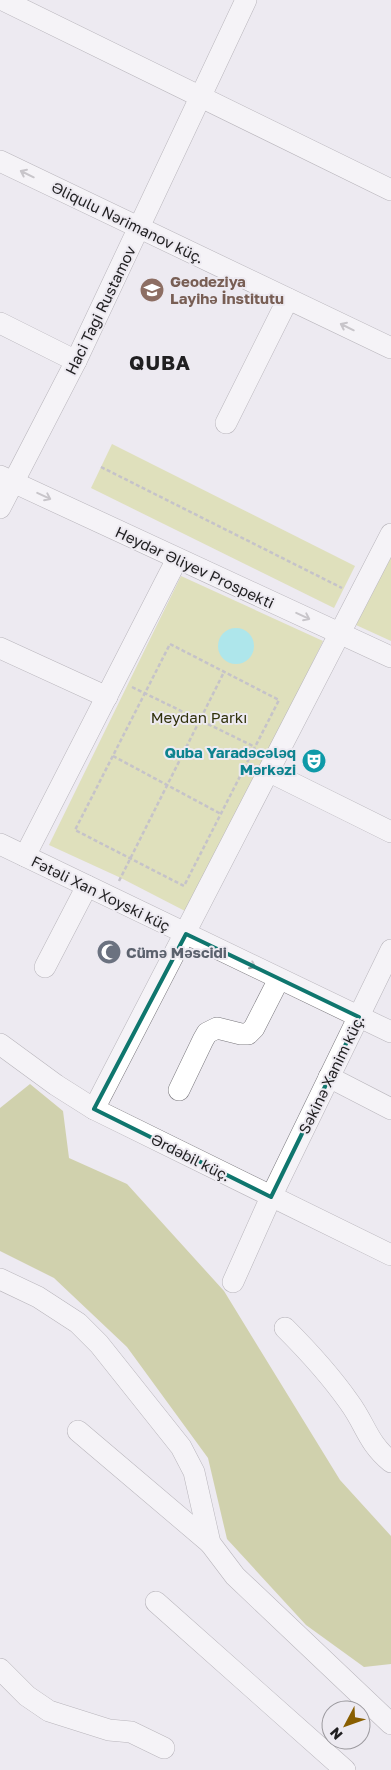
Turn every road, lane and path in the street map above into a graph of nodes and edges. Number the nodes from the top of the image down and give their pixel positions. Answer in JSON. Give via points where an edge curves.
{"nodes":[{"id":1,"x":3,"y":0,"type":"edge"},
{"id":2,"x":246,"y":0,"type":"edge"},
{"id":3,"x":201,"y":95,"type":"junction"},
{"id":4,"x":0,"y":161,"type":"edge"},
{"id":5,"x":391,"y":190,"type":"edge"},
{"id":6,"x":139,"y":228,"type":"junction"},
{"id":7,"x":288,"y":299,"type":"junction"},
{"id":8,"x":0,"y":323,"type":"edge"},
{"id":9,"x":391,"y":348,"type":"edge"},
{"id":10,"x":76,"y":360,"type":"junction"},
{"id":11,"x":226,"y":423,"type":"dead end"},
{"id":12,"x":101,"y":467,"type":"dead end"},
{"id":13,"x":7,"y":479,"type":"edge"},
{"id":14,"x":0,"y":508,"type":"edge"},
{"id":15,"x":391,"y":534,"type":"edge"},
{"id":16,"x":177,"y":559,"type":"junction"},
{"id":17,"x":343,"y":589,"type":"dead end"},
{"id":18,"x":341,"y":634,"type":"junction"},
{"id":19,"x":0,"y":648,"type":"edge"},
{"id":20,"x":391,"y":657,"type":"edge"},
{"id":21,"x":224,"y":672,"type":"junction"},
{"id":22,"x":112,"y":687,"type":"junction"},
{"id":23,"x":145,"y":693,"type":"junction"},
{"id":24,"x":199,"y":720,"type":"junction"},
{"id":25,"x":255,"y":747,"type":"junction"},
{"id":26,"x":113,"y":756,"type":"junction"},
{"id":27,"x":273,"y":765,"type":"junction"},
{"id":28,"x":167,"y":784,"type":"junction"},
{"id":29,"x":221,"y":814,"type":"junction"},
{"id":30,"x":391,"y":832,"type":"edge"},
{"id":31,"x":0,"y":844,"type":"edge"},
{"id":32,"x":25,"y":856,"type":"junction"},
{"id":33,"x":131,"y":858,"type":"junction"},
{"id":34,"x":87,"y":886,"type":"junction"},
{"id":35,"x":111,"y":898,"type":"junction"},
{"id":36,"x":186,"y":934,"type":"junction"},
{"id":37,"x":391,"y":950,"type":"edge"},
{"id":38,"x":45,"y":967,"type":"dead end"},
{"id":39,"x":278,"y":978,"type":"junction"},
{"id":40,"x":359,"y":1017,"type":"junction"},
{"id":41,"x":391,"y":1032,"type":"edge"},
{"id":42,"x":0,"y":1044,"type":"edge"},
{"id":43,"x":329,"y":1077,"type":"junction"},
{"id":44,"x":179,"y":1090,"type":"dead end"},
{"id":45,"x":94,"y":1109,"type":"junction"},
{"id":46,"x":391,"y":1110,"type":"edge"},
{"id":47,"x":271,"y":1197,"type":"junction"},
{"id":48,"x":391,"y":1255,"type":"edge"},
{"id":49,"x":0,"y":1279,"type":"edge"},
{"id":50,"x":233,"y":1282,"type":"dead end"},
{"id":51,"x":285,"y":1328,"type":"dead end"},
{"id":52,"x":78,"y":1430,"type":"dead end"},
{"id":53,"x":391,"y":1462,"type":"edge"},
{"id":54,"x":210,"y":1543,"type":"junction"},
{"id":55,"x":156,"y":1602,"type":"dead end"},
{"id":56,"x":0,"y":1668,"type":"edge"},
{"id":57,"x":391,"y":1724,"type":"edge"},
{"id":58,"x":164,"y":1748,"type":"dead end"},
{"id":59,"x":345,"y":1770,"type":"edge"}],
"edges":[{"from":1,"to":3,"type":"street"},
{"from":2,"to":3,"type":"street","name":"Haci Tagi Rustamov"},
{"from":3,"to":5,"type":"street"},
{"from":3,"to":6,"type":"street","name":"Haci Tagi Rustamov"},
{"from":6,"to":4,"type":"street","name":"Əliqulu Nərimanov küç.","one_way":true},
{"from":6,"to":7,"type":"street","name":"Əliqulu Nərimanov küç."},
{"from":6,"to":10,"type":"street","name":"Haci Tagi Rustamov"},
{"from":9,"to":7,"type":"street","name":"Əliqulu Nərimanov küç.","one_way":true},
{"from":7,"to":11,"type":"street"},
{"from":8,"to":10,"type":"street"},
{"from":10,"to":13,"type":"street","name":"Haci Tagi Rustamov"},
{"from":12,"to":17,"type":"path"},
{"from":13,"to":14,"type":"street","name":"Haci Tagi Rustamov"},
{"from":13,"to":16,"type":"street","name":"Heydər Əliyev Prospekti","one_way":true},
{"from":15,"to":18,"type":"street"},
{"from":16,"to":18,"type":"street","name":"Heydər Əliyev Prospekti","one_way":true},
{"from":16,"to":22,"type":"street"},
{"from":18,"to":20,"type":"street","name":"Heydər Əliyev Prospekti"},
{"from":18,"to":27,"type":"street"},
{"from":19,"to":22,"type":"street"},
{"from":21,"to":23,"type":"path","via":[[170,644]]},
{"from":21,"to":24,"type":"path"},
{"from":21,"to":25,"type":"path","via":[[279,700]]},
{"from":22,"to":23,"type":"path"},
{"from":22,"to":32,"type":"street"},
{"from":23,"to":24,"type":"path"},
{"from":23,"to":26,"type":"path"},
{"from":24,"to":25,"type":"path"},
{"from":24,"to":28,"type":"path"},
{"from":25,"to":27,"type":"path"},
{"from":25,"to":29,"type":"path"},
{"from":26,"to":28,"type":"path"},
{"from":26,"to":33,"type":"path","via":[[75,830]]},
{"from":27,"to":30,"type":"street"},
{"from":27,"to":36,"type":"street"},
{"from":28,"to":29,"type":"path"},
{"from":28,"to":33,"type":"path"},
{"from":29,"to":33,"type":"path","via":[[184,886]]},
{"from":31,"to":32,"type":"street","name":"Fətəli Xan Xoyski küç"},
{"from":32,"to":34,"type":"street","name":"Fətəli Xan Xoyski küç"},
{"from":33,"to":35,"type":"path"},
{"from":34,"to":35,"type":"street","name":"Fətəli Xan Xoyski küç"},
{"from":34,"to":38,"type":"street"},
{"from":35,"to":36,"type":"street","name":"Fətəli Xan Xoyski küç"},
{"from":36,"to":39,"type":"street","name":"Fətəli Xan Xoyski küç","one_way":true},
{"from":36,"to":45,"type":"street"},
{"from":37,"to":40,"type":"street","name":"Səkinə Xanim küç."},
{"from":39,"to":40,"type":"street","name":"Fətəli Xan Xoyski küç"},
{"from":39,"to":44,"type":"street","via":[[248,1034],[217,1028],[207,1034]]},
{"from":40,"to":41,"type":"street","name":"Fətəli Xan Xoyski küç"},
{"from":40,"to":43,"type":"street","name":"Səkinə Xanim küç."},
{"from":42,"to":45,"type":"street","name":"Ərdəbil küç.","via":[[56,1086]]},
{"from":43,"to":46,"type":"street"},
{"from":43,"to":47,"type":"street","name":"Səkinə Xanim küç."},
{"from":45,"to":47,"type":"street","name":"Ərdəbil küç."},
{"from":47,"to":48,"type":"street","name":"Ərdəbil küç."},
{"from":47,"to":50,"type":"street","name":"Səkinə Xanim küç."},
{"from":49,"to":54,"type":"street","via":[[38,1297],[78,1323],[99,1344],[181,1447],[194,1472]]},
{"from":51,"to":53,"type":"street","via":[[325,1371],[350,1404],[373,1446]]},
{"from":52,"to":54,"type":"street"},
{"from":54,"to":57,"type":"street","via":[[235,1576]]},
{"from":55,"to":59,"type":"street"},
{"from":56,"to":58,"type":"street","via":[[27,1696],[49,1711],[109,1730],[131,1732]]}]}
